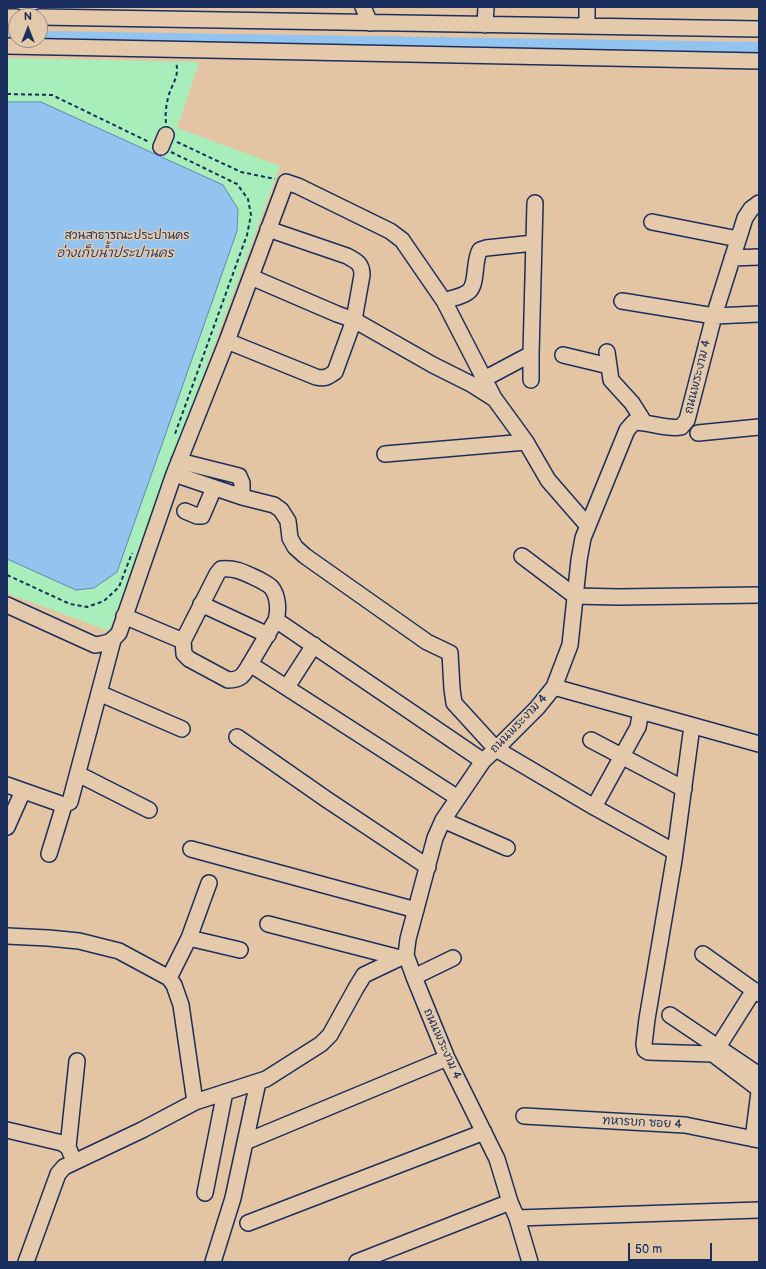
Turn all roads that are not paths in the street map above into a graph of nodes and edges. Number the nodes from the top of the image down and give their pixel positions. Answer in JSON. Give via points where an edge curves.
{"nodes":[{"id":1,"x":363,"y":7,"type":"edge"},
{"id":2,"x":486,"y":7,"type":"edge"},
{"id":3,"x":587,"y":7,"type":"edge"},
{"id":4,"x":199,"y":13,"type":"edge"},
{"id":5,"x":48,"y":14,"type":"edge"},
{"id":6,"x":271,"y":14,"type":"edge"},
{"id":7,"x":370,"y":23,"type":"junction"},
{"id":8,"x":485,"y":24,"type":"junction"},
{"id":9,"x":588,"y":26,"type":"junction"},
{"id":10,"x":759,"y":29,"type":"edge"},
{"id":11,"x":7,"y":46,"type":"edge"},
{"id":12,"x":759,"y":61,"type":"edge"},
{"id":13,"x":759,"y":202,"type":"edge"},
{"id":14,"x":535,"y":203,"type":"dead end"},
{"id":15,"x":652,"y":222,"type":"dead end"},
{"id":16,"x":268,"y":229,"type":"junction"},
{"id":17,"x":738,"y":239,"type":"junction"},
{"id":18,"x":534,"y":243,"type":"junction"},
{"id":19,"x":759,"y":257,"type":"edge"},
{"id":20,"x":732,"y":258,"type":"junction"},
{"id":21,"x":251,"y":277,"type":"junction"},
{"id":22,"x":444,"y":301,"type":"junction"},
{"id":23,"x":622,"y":301,"type":"dead end"},
{"id":24,"x":759,"y":314,"type":"edge"},
{"id":25,"x":714,"y":316,"type":"junction"},
{"id":26,"x":354,"y":320,"type":"junction"},
{"id":27,"x":227,"y":341,"type":"junction"},
{"id":28,"x":531,"y":354,"type":"junction"},
{"id":29,"x":563,"y":355,"type":"dead end"},
{"id":30,"x":484,"y":379,"type":"junction"},
{"id":31,"x":531,"y":380,"type":"dead end"},
{"id":32,"x":494,"y":398,"type":"junction"},
{"id":33,"x":644,"y":422,"type":"junction"},
{"id":34,"x":759,"y":427,"type":"edge"},
{"id":35,"x":698,"y":433,"type":"dead end"},
{"id":36,"x":526,"y":442,"type":"junction"},
{"id":37,"x":386,"y":454,"type":"dead end"},
{"id":38,"x":177,"y":468,"type":"junction"},
{"id":39,"x":214,"y":488,"type":"junction"},
{"id":40,"x":242,"y":497,"type":"junction"},
{"id":41,"x":185,"y":510,"type":"dead end"},
{"id":42,"x":588,"y":526,"type":"junction"},
{"id":43,"x":522,"y":556,"type":"dead end"},
{"id":44,"x":759,"y":595,"type":"edge"},
{"id":45,"x":575,"y":596,"type":"junction"},
{"id":46,"x":201,"y":604,"type":"junction"},
{"id":47,"x":7,"y":605,"type":"edge"},
{"id":48,"x":124,"y":616,"type":"junction"},
{"id":49,"x":276,"y":620,"type":"junction"},
{"id":50,"x":268,"y":635,"type":"junction"},
{"id":51,"x":113,"y":640,"type":"junction"},
{"id":52,"x":183,"y":641,"type":"junction"},
{"id":53,"x":314,"y":645,"type":"junction"},
{"id":54,"x":250,"y":664,"type":"junction"},
{"id":55,"x":287,"y":687,"type":"junction"},
{"id":56,"x":554,"y":687,"type":"junction"},
{"id":57,"x":99,"y":692,"type":"junction"},
{"id":58,"x":641,"y":711,"type":"junction"},
{"id":59,"x":692,"y":726,"type":"junction"},
{"id":60,"x":182,"y":729,"type":"dead end"},
{"id":61,"x":237,"y":737,"type":"dead end"},
{"id":62,"x":591,"y":740,"type":"dead end"},
{"id":63,"x":759,"y":744,"type":"edge"},
{"id":64,"x":496,"y":749,"type":"junction"},
{"id":65,"x":622,"y":756,"type":"junction"},
{"id":66,"x":483,"y":761,"type":"junction"},
{"id":67,"x":78,"y":774,"type":"junction"},
{"id":68,"x":7,"y":785,"type":"edge"},
{"id":69,"x":684,"y":789,"type":"junction"},
{"id":70,"x":23,"y":791,"type":"junction"},
{"id":71,"x":458,"y":798,"type":"junction"},
{"id":72,"x":64,"y":805,"type":"junction"},
{"id":73,"x":594,"y":807,"type":"junction"},
{"id":74,"x":149,"y":810,"type":"dead end"},
{"id":75,"x":443,"y":820,"type":"junction"},
{"id":76,"x":7,"y":827,"type":"edge"},
{"id":77,"x":506,"y":848,"type":"dead end"},
{"id":78,"x":191,"y":849,"type":"dead end"},
{"id":79,"x":675,"y":852,"type":"junction"},
{"id":80,"x":48,"y":854,"type":"dead end"},
{"id":81,"x":428,"y":867,"type":"junction"},
{"id":82,"x":209,"y":883,"type":"dead end"},
{"id":83,"x":416,"y":910,"type":"junction"},
{"id":84,"x":268,"y":924,"type":"dead end"},
{"id":85,"x":7,"y":936,"type":"edge"},
{"id":86,"x":189,"y":938,"type":"junction"},
{"id":87,"x":240,"y":950,"type":"dead end"},
{"id":88,"x":703,"y":954,"type":"dead end"},
{"id":89,"x":403,"y":956,"type":"junction"},
{"id":90,"x":453,"y":958,"type":"dead end"},
{"id":91,"x":414,"y":977,"type":"junction"},
{"id":92,"x":169,"y":978,"type":"junction"},
{"id":93,"x":756,"y":992,"type":"edge"},
{"id":94,"x":670,"y":1015,"type":"dead end"},
{"id":95,"x":718,"y":1047,"type":"junction"},
{"id":96,"x":447,"y":1058,"type":"junction"},
{"id":97,"x":77,"y":1061,"type":"dead end"},
{"id":98,"x":759,"y":1075,"type":"edge"},
{"id":99,"x":258,"y":1082,"type":"junction"},
{"id":100,"x":759,"y":1090,"type":"edge"},
{"id":101,"x":225,"y":1092,"type":"junction"},
{"id":102,"x":195,"y":1102,"type":"junction"},
{"id":103,"x":524,"y":1116,"type":"dead end"},
{"id":104,"x":7,"y":1130,"type":"edge"},
{"id":105,"x":484,"y":1132,"type":"junction"},
{"id":106,"x":756,"y":1139,"type":"edge"},
{"id":107,"x":245,"y":1142,"type":"junction"},
{"id":108,"x":68,"y":1147,"type":"junction"},
{"id":109,"x":74,"y":1162,"type":"junction"},
{"id":110,"x":205,"y":1193,"type":"dead end"},
{"id":111,"x":510,"y":1202,"type":"junction"},
{"id":112,"x":759,"y":1210,"type":"edge"},
{"id":113,"x":516,"y":1218,"type":"junction"},
{"id":114,"x":248,"y":1223,"type":"dead end"},
{"id":115,"x":26,"y":1262,"type":"edge"},
{"id":116,"x":213,"y":1262,"type":"edge"},
{"id":117,"x":357,"y":1262,"type":"edge"},
{"id":118,"x":530,"y":1262,"type":"edge"}],
"edges":[{"from":1,"to":7,"type":"street"},
{"from":2,"to":8,"type":"street"},
{"from":3,"to":9,"type":"street"},
{"from":4,"to":5,"type":"street"},
{"from":4,"to":6,"type":"street"},
{"from":6,"to":7,"type":"street"},
{"from":7,"to":8,"type":"street"},
{"from":8,"to":9,"type":"street"},
{"from":9,"to":10,"type":"street"},
{"from":11,"to":12,"type":"street"},
{"from":13,"to":17,"type":"street","name":"ถนนพระงาม 4","via":[[745,218]]},
{"from":14,"to":18,"type":"street"},
{"from":15,"to":17,"type":"street"},
{"from":16,"to":21,"type":"street"},
{"from":16,"to":22,"type":"street","via":[[286,182],[298,186],[390,231],[402,240]]},
{"from":16,"to":26,"type":"street","via":[[357,261],[362,268],[362,275]]},
{"from":17,"to":20,"type":"street","name":"ถนนพระงาม 4"},
{"from":18,"to":22,"type":"street","via":[[480,250],[472,288]]},
{"from":18,"to":28,"type":"street"},
{"from":19,"to":20,"type":"street"},
{"from":20,"to":25,"type":"street","name":"ถนนพระงาม 4"},
{"from":21,"to":26,"type":"street"},
{"from":21,"to":27,"type":"street"},
{"from":22,"to":30,"type":"street"},
{"from":23,"to":25,"type":"street"},
{"from":24,"to":25,"type":"street"},
{"from":25,"to":33,"type":"street","name":"ถนนพระงาม 4","via":[[687,420],[681,427],[676,428]]},
{"from":26,"to":27,"type":"street","via":[[335,372],[324,379]]},
{"from":26,"to":32,"type":"street"},
{"from":27,"to":38,"type":"street"},
{"from":28,"to":30,"type":"street"},
{"from":28,"to":31,"type":"street"},
{"from":29,"to":33,"type":"street","via":[[608,359],[611,380],[632,403]]},
{"from":30,"to":32,"type":"street"},
{"from":32,"to":36,"type":"street"},
{"from":33,"to":42,"type":"street","name":"ถนนพระงาม 4","via":[[634,422],[627,430]]},
{"from":34,"to":35,"type":"street"},
{"from":36,"to":37,"type":"street"},
{"from":36,"to":42,"type":"street","via":[[548,480]]},
{"from":38,"to":39,"type":"street"},
{"from":38,"to":40,"type":"street","via":[[239,476]]},
{"from":38,"to":48,"type":"street"},
{"from":39,"to":40,"type":"street"},
{"from":39,"to":41,"type":"street","via":[[202,516]]},
{"from":40,"to":64,"type":"street","via":[[274,505],[281,510],[288,521],[290,538],[305,556],[427,642],[450,653],[454,703]]},
{"from":42,"to":45,"type":"street","name":"ถนนพระงาม 4","via":[[583,538]]},
{"from":43,"to":45,"type":"street"},
{"from":44,"to":45,"type":"street"},
{"from":45,"to":56,"type":"street","name":"ถนนพระงาม 4","via":[[570,645]]},
{"from":46,"to":49,"type":"street","via":[[221,569],[234,569],[270,586],[278,607]]},
{"from":46,"to":50,"type":"street"},
{"from":46,"to":52,"type":"street"},
{"from":47,"to":51,"type":"street","via":[[95,645]]},
{"from":48,"to":51,"type":"street","via":[[119,632]]},
{"from":48,"to":52,"type":"street"},
{"from":49,"to":50,"type":"street"},
{"from":49,"to":53,"type":"street"},
{"from":50,"to":54,"type":"street"},
{"from":51,"to":57,"type":"street"},
{"from":52,"to":54,"type":"street","via":[[184,654],[189,659],[228,680],[242,676]]},
{"from":53,"to":55,"type":"street"},
{"from":53,"to":66,"type":"street"},
{"from":54,"to":55,"type":"street"},
{"from":55,"to":71,"type":"street"},
{"from":56,"to":58,"type":"street"},
{"from":56,"to":64,"type":"street","name":"ถนนพระงาม 4"},
{"from":57,"to":60,"type":"street"},
{"from":57,"to":67,"type":"street"},
{"from":58,"to":59,"type":"street"},
{"from":58,"to":65,"type":"street","via":[[638,727]]},
{"from":59,"to":63,"type":"street"},
{"from":59,"to":69,"type":"street"},
{"from":61,"to":81,"type":"street"},
{"from":62,"to":65,"type":"street"},
{"from":64,"to":66,"type":"street","name":"ถนนพระงาม 4"},
{"from":64,"to":73,"type":"street"},
{"from":65,"to":69,"type":"street"},
{"from":65,"to":73,"type":"street"},
{"from":66,"to":71,"type":"street","name":"ถนนพระงาม 4"},
{"from":67,"to":72,"type":"street","via":[[70,802]]},
{"from":67,"to":74,"type":"street"},
{"from":68,"to":70,"type":"street"},
{"from":69,"to":79,"type":"street"},
{"from":70,"to":72,"type":"street"},
{"from":70,"to":76,"type":"street"},
{"from":71,"to":75,"type":"street","name":"ถนนพระงาม 4"},
{"from":72,"to":80,"type":"street"},
{"from":73,"to":79,"type":"street"},
{"from":75,"to":77,"type":"street"},
{"from":75,"to":81,"type":"street","name":"ถนนพระงาม 4","via":[[435,838]]},
{"from":78,"to":83,"type":"street"},
{"from":79,"to":100,"type":"street","via":[[647,1019],[645,1050],[713,1054]]},
{"from":81,"to":83,"type":"street","name":"ถนนพระงาม 4"},
{"from":82,"to":86,"type":"street"},
{"from":83,"to":89,"type":"street","name":"ถนนพระงาม 4"},
{"from":84,"to":89,"type":"street"},
{"from":85,"to":92,"type":"street","via":[[79,941],[120,951]]},
{"from":86,"to":87,"type":"street"},
{"from":86,"to":92,"type":"street"},
{"from":88,"to":93,"type":"street"},
{"from":89,"to":91,"type":"street","name":"ถนนพระงาม 4"},
{"from":89,"to":99,"type":"street","via":[[364,975],[330,1035],[321,1044]]},
{"from":90,"to":91,"type":"street"},
{"from":91,"to":96,"type":"street","name":"ถนนพระงาม 4"},
{"from":92,"to":102,"type":"street","via":[[181,1005]]},
{"from":93,"to":95,"type":"street"},
{"from":94,"to":95,"type":"street"},
{"from":95,"to":98,"type":"street"},
{"from":96,"to":105,"type":"street","name":"ถนนพระงาม 4"},
{"from":96,"to":107,"type":"street"},
{"from":97,"to":108,"type":"street"},
{"from":99,"to":101,"type":"street"},
{"from":99,"to":107,"type":"street"},
{"from":100,"to":106,"type":"street"},
{"from":101,"to":102,"type":"street"},
{"from":101,"to":110,"type":"street"},
{"from":102,"to":109,"type":"street"},
{"from":103,"to":106,"type":"street","name":"ทหารบก ซอย 4","via":[[686,1125]]},
{"from":104,"to":108,"type":"street","via":[[62,1143]]},
{"from":105,"to":111,"type":"street","name":"ถนนพระงาม 4","via":[[497,1159]]},
{"from":105,"to":114,"type":"street"},
{"from":107,"to":116,"type":"street"},
{"from":108,"to":109,"type":"street"},
{"from":109,"to":115,"type":"street","via":[[58,1174]]},
{"from":111,"to":113,"type":"street","name":"ถนนพระงาม 4"},
{"from":111,"to":117,"type":"street"},
{"from":112,"to":113,"type":"street"},
{"from":113,"to":118,"type":"street","name":"ถนนพระงาม 4"}]}
